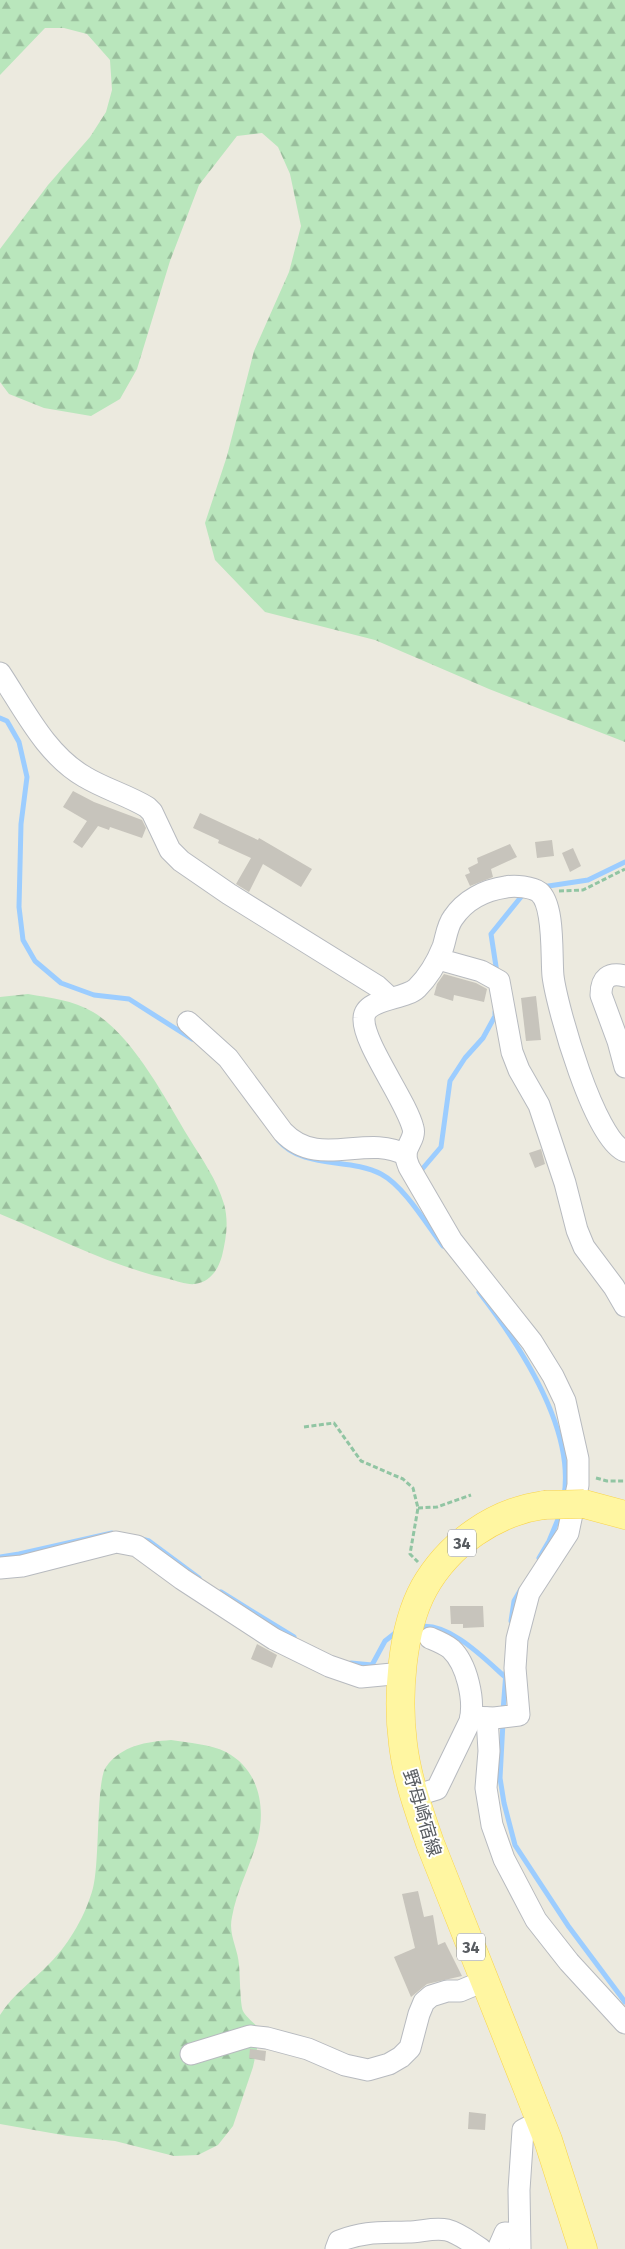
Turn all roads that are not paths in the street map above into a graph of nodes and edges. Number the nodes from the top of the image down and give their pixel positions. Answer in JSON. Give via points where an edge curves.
{"nodes":[{"id":1,"x":0,"y":674,"type":"edge"},
{"id":2,"x":438,"y":959,"type":"junction"},
{"id":3,"x":625,"y":976,"type":"edge"},
{"id":4,"x":390,"y":998,"type":"junction"},
{"id":5,"x":188,"y":1022,"type":"dead end"},
{"id":6,"x":625,"y":1067,"type":"edge"},
{"id":7,"x":625,"y":1151,"type":"edge"},
{"id":8,"x":411,"y":1169,"type":"junction"},
{"id":9,"x":625,"y":1306,"type":"edge"},
{"id":10,"x":625,"y":1515,"type":"edge"},
{"id":11,"x":0,"y":1568,"type":"edge"},
{"id":12,"x":417,"y":1631,"type":"junction"},
{"id":13,"x":403,"y":1673,"type":"junction"},
{"id":14,"x":491,"y":1717,"type":"junction"},
{"id":15,"x":414,"y":1796,"type":"junction"},
{"id":16,"x":484,"y":1981,"type":"junction"},
{"id":17,"x":622,"y":2014,"type":"edge"},
{"id":18,"x":191,"y":2054,"type":"dead end"},
{"id":19,"x":540,"y":2121,"type":"junction"},
{"id":20,"x":520,"y":2241,"type":"edge"},
{"id":21,"x":336,"y":2249,"type":"edge"},
{"id":22,"x":480,"y":2249,"type":"edge"},
{"id":23,"x":498,"y":2249,"type":"edge"},
{"id":24,"x":583,"y":2249,"type":"edge"}],
"edges":[{"from":1,"to":4,"type":"street","via":[[53,751],[85,778],[147,807],[170,850],[181,861],[377,986]]},
{"from":2,"to":4,"type":"street","via":[[416,989]]},
{"from":2,"to":7,"type":"street","via":[[452,919],[486,891],[529,889],[548,905],[553,977],[564,1027],[596,1112],[610,1139]]},
{"from":2,"to":9,"type":"street","via":[[495,978],[512,1052],[539,1105],[577,1230],[584,1247]]},
{"from":3,"to":6,"type":"street","via":[[611,974],[605,978],[600,994]]},
{"from":4,"to":8,"type":"street","via":[[367,1009],[364,1020],[371,1043],[414,1129]]},
{"from":5,"to":8,"type":"street","via":[[228,1058],[292,1142],[316,1150],[388,1148]]},
{"from":8,"to":14,"type":"street","via":[[452,1241],[532,1342],[553,1376],[565,1401],[578,1459],[568,1533],[529,1593],[516,1639],[519,1715]]},
{"from":10,"to":12,"type":"main road","name":"野母崎宿線","number":"34","bridge":true,"via":[[584,1504],[544,1504],[516,1510],[480,1528],[443,1562],[425,1588]]},
{"from":11,"to":13,"type":"street","via":[[22,1566],[116,1542],[127,1543],[151,1555],[274,1639],[329,1666],[360,1676]]},
{"from":12,"to":13,"type":"main road","name":"野母崎宿線","number":"34"},
{"from":12,"to":14,"type":"street","via":[[443,1644],[457,1656],[468,1684],[473,1710]]},
{"from":13,"to":15,"type":"main road","name":"野母崎宿線","number":"34","via":[[403,1744]]},
{"from":14,"to":15,"type":"street","via":[[437,1789]]},
{"from":14,"to":17,"type":"street","via":[[486,1788],[492,1825],[504,1859],[536,1920],[569,1962]]},
{"from":15,"to":16,"type":"main road","name":"野母崎宿線","number":"34"},
{"from":16,"to":18,"type":"street","via":[[460,1991],[431,1996],[419,2014],[410,2048],[389,2064],[368,2070],[345,2065],[308,2049],[250,2036]]},
{"from":16,"to":19,"type":"main road","name":"野母崎宿線","number":"34"},
{"from":19,"to":20,"type":"street","via":[[523,2130]]},
{"from":19,"to":24,"type":"main road","name":"野母崎宿線","number":"34"},
{"from":20,"to":23,"type":"street","via":[[504,2233]]},
{"from":21,"to":22,"type":"street","via":[[339,2240],[365,2233],[429,2229],[446,2230]]}]}
